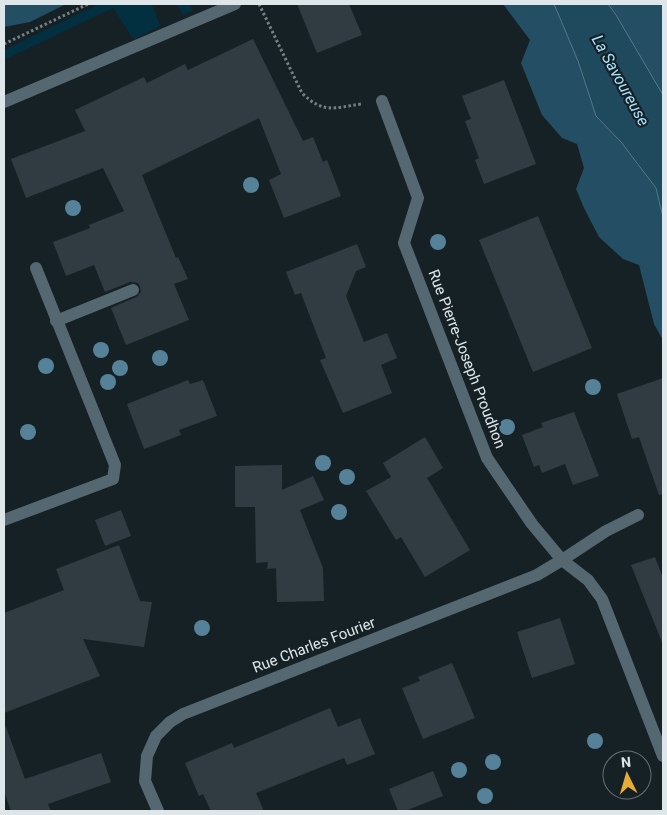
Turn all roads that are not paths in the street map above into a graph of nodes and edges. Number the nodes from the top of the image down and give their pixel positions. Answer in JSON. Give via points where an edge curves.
{"nodes":[{"id":1,"x":235,"y":4,"type":"edge"},
{"id":2,"x":382,"y":101,"type":"road end"},
{"id":3,"x":4,"y":102,"type":"edge"},
{"id":4,"x":36,"y":268,"type":"dead end"},
{"id":5,"x":133,"y":290,"type":"dead end"},
{"id":6,"x":56,"y":321,"type":"junction"},
{"id":7,"x":638,"y":515,"type":"dead end"},
{"id":8,"x":4,"y":520,"type":"edge"},
{"id":9,"x":562,"y":560,"type":"junction"},
{"id":10,"x":663,"y":756,"type":"edge"},
{"id":11,"x":158,"y":811,"type":"edge"}],
"edges":[{"from":1,"to":3,"type":"street"},
{"from":2,"to":9,"type":"street","name":"Rue Pierre-Joseph Proudhon","via":[[418,198],[404,243],[476,431],[487,458],[532,524]]},
{"from":4,"to":6,"type":"street"},
{"from":5,"to":6,"type":"street"},
{"from":6,"to":8,"type":"street","via":[[115,464],[113,478]]},
{"from":7,"to":9,"type":"street","name":"Rue Charles Fourier","via":[[606,531]]},
{"from":9,"to":10,"type":"street","name":"Rue Pierre-Joseph Proudhon","via":[[588,580],[602,599]]},
{"from":9,"to":11,"type":"street","name":"Rue Charles Fourier","via":[[537,575],[183,714],[170,722],[156,736],[147,756],[145,781]]}]}
